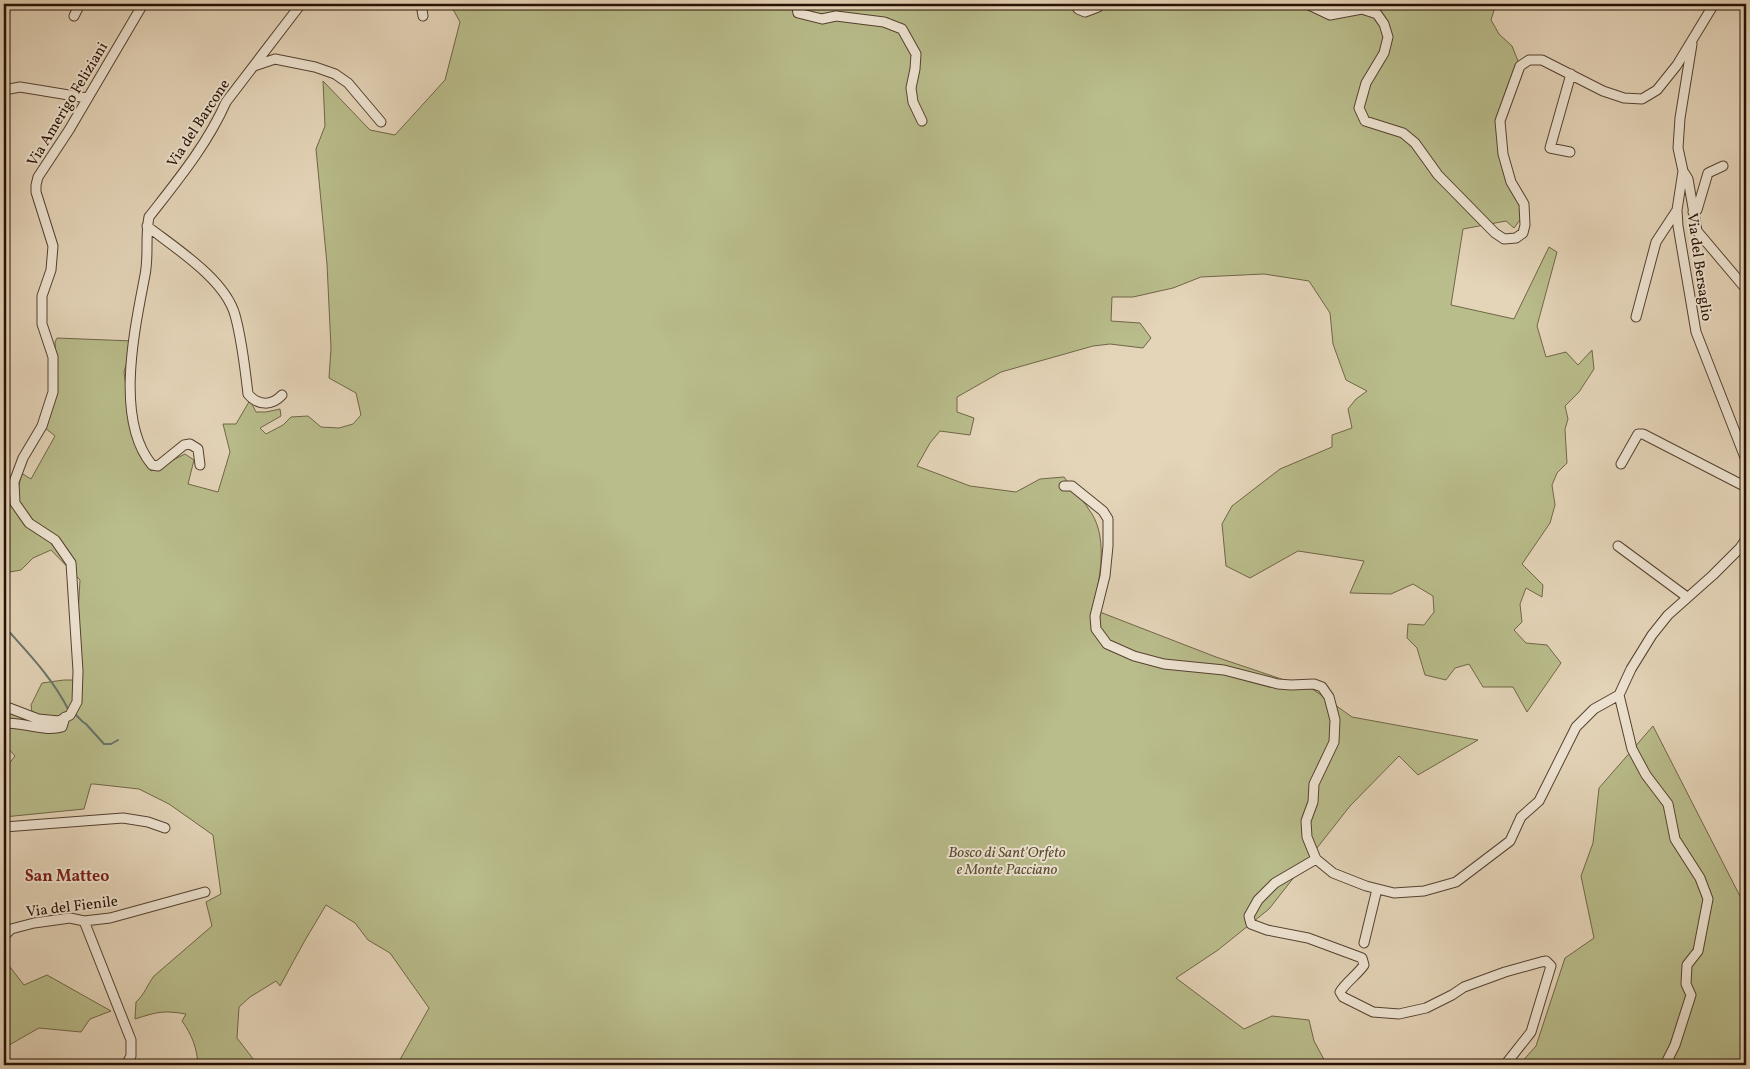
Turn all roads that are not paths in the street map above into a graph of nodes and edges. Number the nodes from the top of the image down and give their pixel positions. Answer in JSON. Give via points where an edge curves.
{"nodes":[{"id":1,"x":80,"y":4,"type":"edge"},
{"id":2,"x":143,"y":4,"type":"edge"},
{"id":3,"x":301,"y":4,"type":"edge"},
{"id":4,"x":422,"y":4,"type":"edge"},
{"id":5,"x":796,"y":4,"type":"edge"},
{"id":6,"x":1075,"y":4,"type":"edge"},
{"id":7,"x":1101,"y":4,"type":"edge"},
{"id":8,"x":1307,"y":4,"type":"edge"},
{"id":9,"x":1714,"y":4,"type":"edge"},
{"id":10,"x":1321,"y":7,"type":"edge"},
{"id":11,"x":74,"y":16,"type":"dead end"},
{"id":12,"x":423,"y":16,"type":"dead end"},
{"id":13,"x":1692,"y":40,"type":"junction"},
{"id":14,"x":254,"y":66,"type":"junction"},
{"id":15,"x":1571,"y":74,"type":"junction"},
{"id":16,"x":4,"y":90,"type":"edge"},
{"id":17,"x":87,"y":98,"type":"junction"},
{"id":18,"x":922,"y":121,"type":"dead end"},
{"id":19,"x":382,"y":122,"type":"dead end"},
{"id":20,"x":1570,"y":152,"type":"dead end"},
{"id":21,"x":1723,"y":166,"type":"dead end"},
{"id":22,"x":1684,"y":171,"type":"junction"},
{"id":23,"x":1677,"y":210,"type":"junction"},
{"id":24,"x":1693,"y":212,"type":"junction"},
{"id":25,"x":147,"y":226,"type":"junction"},
{"id":26,"x":1746,"y":289,"type":"edge"},
{"id":27,"x":1636,"y":317,"type":"dead end"},
{"id":28,"x":282,"y":395,"type":"dead end"},
{"id":29,"x":1746,"y":460,"type":"edge"},
{"id":30,"x":1621,"y":464,"type":"dead end"},
{"id":31,"x":200,"y":465,"type":"dead end"},
{"id":32,"x":1064,"y":486,"type":"dead end"},
{"id":33,"x":1746,"y":487,"type":"edge"},
{"id":34,"x":1746,"y":539,"type":"edge"},
{"id":35,"x":1618,"y":546,"type":"dead end"},
{"id":36,"x":1687,"y":597,"type":"junction"},
{"id":37,"x":1619,"y":695,"type":"junction"},
{"id":38,"x":4,"y":706,"type":"edge"},
{"id":39,"x":65,"y":717,"type":"junction"},
{"id":40,"x":4,"y":723,"type":"edge"},
{"id":41,"x":4,"y":827,"type":"edge"},
{"id":42,"x":165,"y":828,"type":"dead end"},
{"id":43,"x":1316,"y":858,"type":"junction"},
{"id":44,"x":1377,"y":889,"type":"junction"},
{"id":45,"x":205,"y":892,"type":"dead end"},
{"id":46,"x":84,"y":921,"type":"junction"},
{"id":47,"x":4,"y":936,"type":"edge"},
{"id":48,"x":1364,"y":943,"type":"dead end"},
{"id":49,"x":126,"y":1065,"type":"edge"},
{"id":50,"x":1505,"y":1065,"type":"edge"},
{"id":51,"x":1664,"y":1065,"type":"edge"}],
"edges":[{"from":1,"to":11,"type":"street"},
{"from":2,"to":17,"type":"street","name":"Via Amerigo Feliziani"},
{"from":3,"to":14,"type":"street","name":"Via del Barcone"},
{"from":4,"to":12,"type":"street"},
{"from":5,"to":18,"type":"street","via":[[798,13],[822,19],[836,16],[884,22],[902,29],[916,54],[911,88],[913,102]]},
{"from":6,"to":7,"type":"street","via":[[1085,12]]},
{"from":8,"to":10,"type":"street"},
{"from":9,"to":13,"type":"street"},
{"from":10,"to":15,"type":"street","via":[[1330,15],[1362,9],[1377,14],[1388,37],[1384,53],[1366,83],[1359,108],[1365,121],[1403,133],[1415,143],[1438,175],[1504,239],[1516,238],[1525,225],[1524,204],[1510,182],[1503,154],[1500,121],[1520,66],[1529,60],[1542,60]]},
{"from":13,"to":15,"type":"street","via":[[1657,90],[1642,99],[1624,98],[1603,91]]},
{"from":13,"to":22,"type":"street","name":"Via del Bersaglio","via":[[1679,125],[1678,148]]},
{"from":14,"to":19,"type":"street","via":[[275,59],[315,66],[335,74],[348,83]]},
{"from":14,"to":25,"type":"street","name":"Via del Barcone","via":[[226,102],[195,156],[149,217]]},
{"from":15,"to":20,"type":"street","via":[[1550,148]]},
{"from":16,"to":17,"type":"street","via":[[20,87]]},
{"from":17,"to":39,"type":"street","name":"Via Amerigo Feliziani","via":[[36,185],[53,246],[51,270],[42,296],[42,324],[53,357],[53,392],[42,426],[23,458],[14,482],[15,503],[29,523],[55,540],[71,563],[77,702],[70,715]]},
{"from":21,"to":24,"type":"street","via":[[1708,174],[1697,210]]},
{"from":22,"to":23,"type":"street","name":"Via del Bersaglio"},
{"from":22,"to":24,"type":"street"},
{"from":23,"to":27,"type":"street","via":[[1656,242]]},
{"from":23,"to":29,"type":"street","name":"Via del Bersaglio","via":[[1696,332]]},
{"from":24,"to":26,"type":"street","via":[[1697,231]]},
{"from":25,"to":28,"type":"street","via":[[206,272],[226,296],[235,313],[248,394],[261,403],[273,403]]},
{"from":25,"to":31,"type":"street","name":"Via del Barcone","via":[[146,266],[130,370],[130,396],[137,434],[152,465],[158,466],[184,445],[190,444],[198,449]]},
{"from":30,"to":33,"type":"street","via":[[1638,434],[1642,434]]},
{"from":32,"to":43,"type":"street","via":[[1077,489],[1108,519],[1105,571],[1095,616],[1096,629],[1107,644],[1164,664],[1224,670],[1280,684],[1314,684],[1322,687],[1329,697],[1335,720],[1334,742],[1314,784],[1313,802],[1306,821],[1307,837]]},
{"from":34,"to":36,"type":"street","via":[[1713,575]]},
{"from":35,"to":36,"type":"street"},
{"from":36,"to":37,"type":"street","via":[[1652,635]]},
{"from":37,"to":44,"type":"street","via":[[1594,709],[1576,727],[1539,802],[1521,817],[1510,841],[1456,882],[1424,891],[1394,893]]},
{"from":37,"to":51,"type":"street","via":[[1632,749],[1646,775],[1668,804],[1675,839],[1700,878],[1708,899],[1698,951],[1687,964],[1686,984],[1691,995],[1675,1044]]},
{"from":38,"to":39,"type":"street","via":[[38,719],[59,720]]},
{"from":39,"to":40,"type":"street","via":[[62,728],[51,730],[16,722]]},
{"from":41,"to":42,"type":"street","via":[[123,818]]},
{"from":43,"to":44,"type":"street","via":[[1333,873]]},
{"from":43,"to":50,"type":"street","via":[[1275,883],[1258,900],[1249,916],[1251,924],[1308,938],[1362,958],[1364,965],[1340,992],[1343,997],[1373,1012],[1399,1014],[1426,1008],[1464,987],[1505,972],[1541,962],[1550,966],[1531,1032]]},
{"from":44,"to":48,"type":"street"},
{"from":45,"to":46,"type":"street","name":"Via del Fienile","via":[[110,918]]},
{"from":46,"to":47,"type":"street","name":"Via del Fienile","via":[[70,918],[34,923],[11,929]]},
{"from":46,"to":49,"type":"street","via":[[131,1040],[131,1056]]}]}
